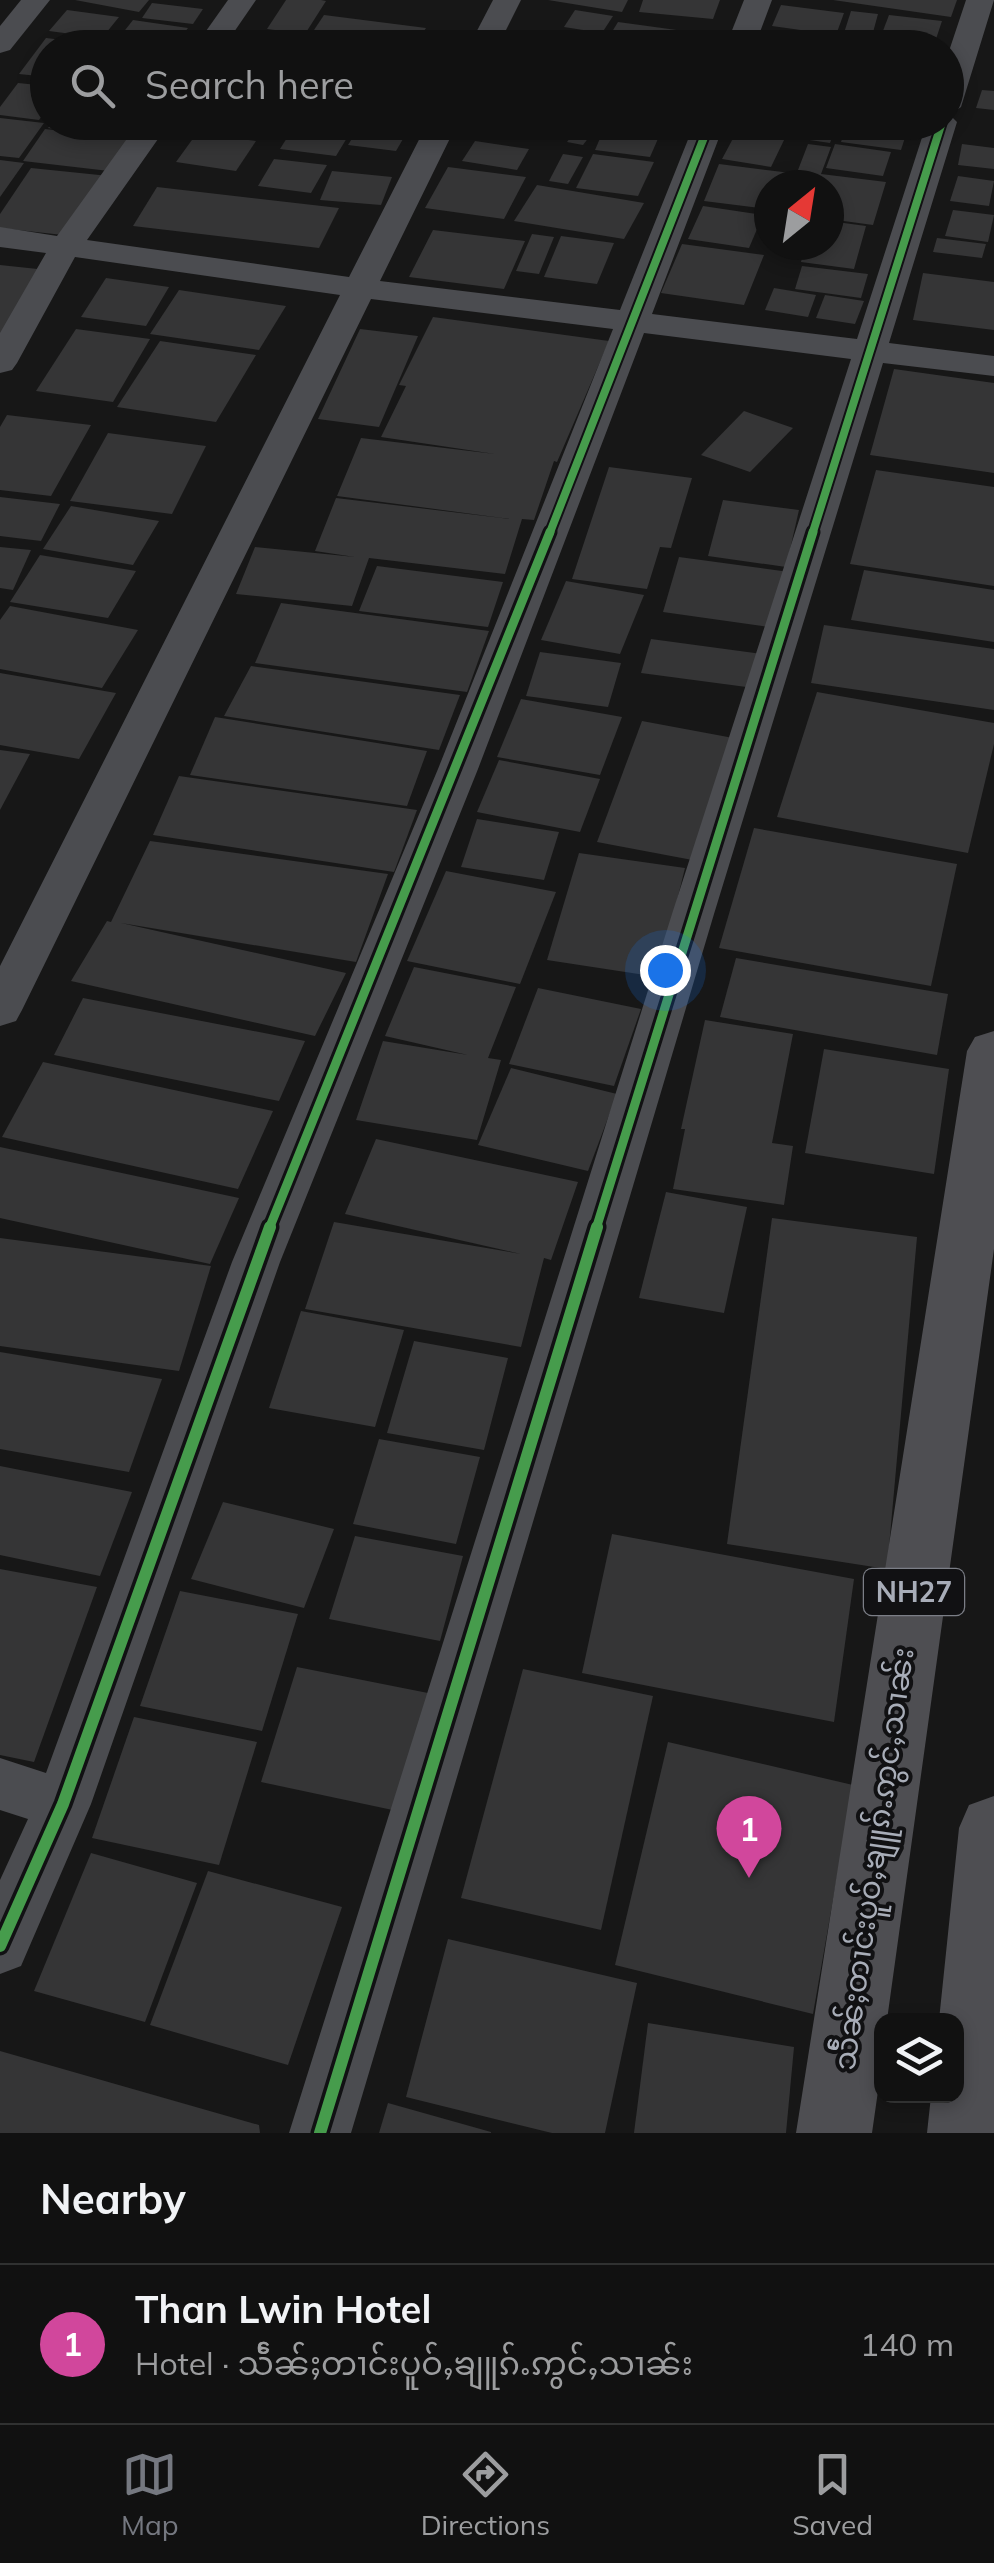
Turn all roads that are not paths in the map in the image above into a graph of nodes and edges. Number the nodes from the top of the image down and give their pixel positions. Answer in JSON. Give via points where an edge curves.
{"nodes":[{"id":1,"x":36,"y":0,"type":"edge"},
{"id":2,"x":242,"y":0,"type":"edge"},
{"id":3,"x":506,"y":0,"type":"edge"},
{"id":4,"x":758,"y":0,"type":"edge"},
{"id":5,"x":980,"y":0,"type":"edge"},
{"id":6,"x":221,"y":30,"type":"edge"},
{"id":7,"x":491,"y":30,"type":"edge"},
{"id":8,"x":746,"y":30,"type":"edge"},
{"id":9,"x":0,"y":44,"type":"edge"},
{"id":10,"x":964,"y":51,"type":"edge"},
{"id":11,"x":142,"y":140,"type":"edge"},
{"id":12,"x":434,"y":140,"type":"edge"},
{"id":13,"x":703,"y":140,"type":"edge"},
{"id":14,"x":936,"y":140,"type":"edge"},
{"id":15,"x":0,"y":237,"type":"edge"},
{"id":16,"x":64,"y":249,"type":"junction"},
{"id":17,"x":358,"y":288,"type":"junction"},
{"id":18,"x":631,"y":322,"type":"junction"},
{"id":19,"x":870,"y":353,"type":"junction"},
{"id":20,"x":0,"y":363,"type":"edge"},
{"id":21,"x":994,"y":366,"type":"edge"},
{"id":22,"x":0,"y":1010,"type":"edge"},
{"id":23,"x":994,"y":1051,"type":"edge"},
{"id":24,"x":978,"y":1269,"type":"edge"},
{"id":25,"x":0,"y":1784,"type":"edge"},
{"id":26,"x":63,"y":1804,"type":"junction"},
{"id":27,"x":994,"y":1828,"type":"edge"},
{"id":28,"x":0,"y":1946,"type":"edge"},
{"id":29,"x":320,"y":2133,"type":"edge"},
{"id":30,"x":834,"y":2133,"type":"edge"},
{"id":31,"x":965,"y":2133,"type":"edge"}],
"edges":[{"from":1,"to":9,"type":"street"},
{"from":2,"to":6,"type":"street"},
{"from":3,"to":7,"type":"street"},
{"from":4,"to":8,"type":"street"},
{"from":5,"to":10,"type":"street"},
{"from":11,"to":16,"type":"street"},
{"from":12,"to":17,"type":"street"},
{"from":13,"to":18,"type":"street"},
{"from":14,"to":19,"type":"street"},
{"from":15,"to":16,"type":"street"},
{"from":16,"to":17,"type":"street"},
{"from":16,"to":20,"type":"street"},
{"from":17,"to":18,"type":"street"},
{"from":17,"to":22,"type":"street"},
{"from":18,"to":19,"type":"street"},
{"from":18,"to":26,"type":"street","via":[[256,1262]]},
{"from":19,"to":21,"type":"street"},
{"from":19,"to":29,"type":"street"},
{"from":23,"to":24,"type":"highway","name":"သဵႅၼ်ႈတၢင်းပူဝ်ႇၶျူၵ်ႉဢွင်ႇသၢၼ်း","number":"NH27"},
{"from":24,"to":30,"type":"highway","name":"သဵႅၼ်ႈတၢင်းပူဝ်ႇၶျူၵ်ႉဢွင်ႇသၢၼ်း","number":"NH27"},
{"from":25,"to":26,"type":"street"},
{"from":26,"to":28,"type":"street"},
{"from":27,"to":31,"type":"highway"}]}
